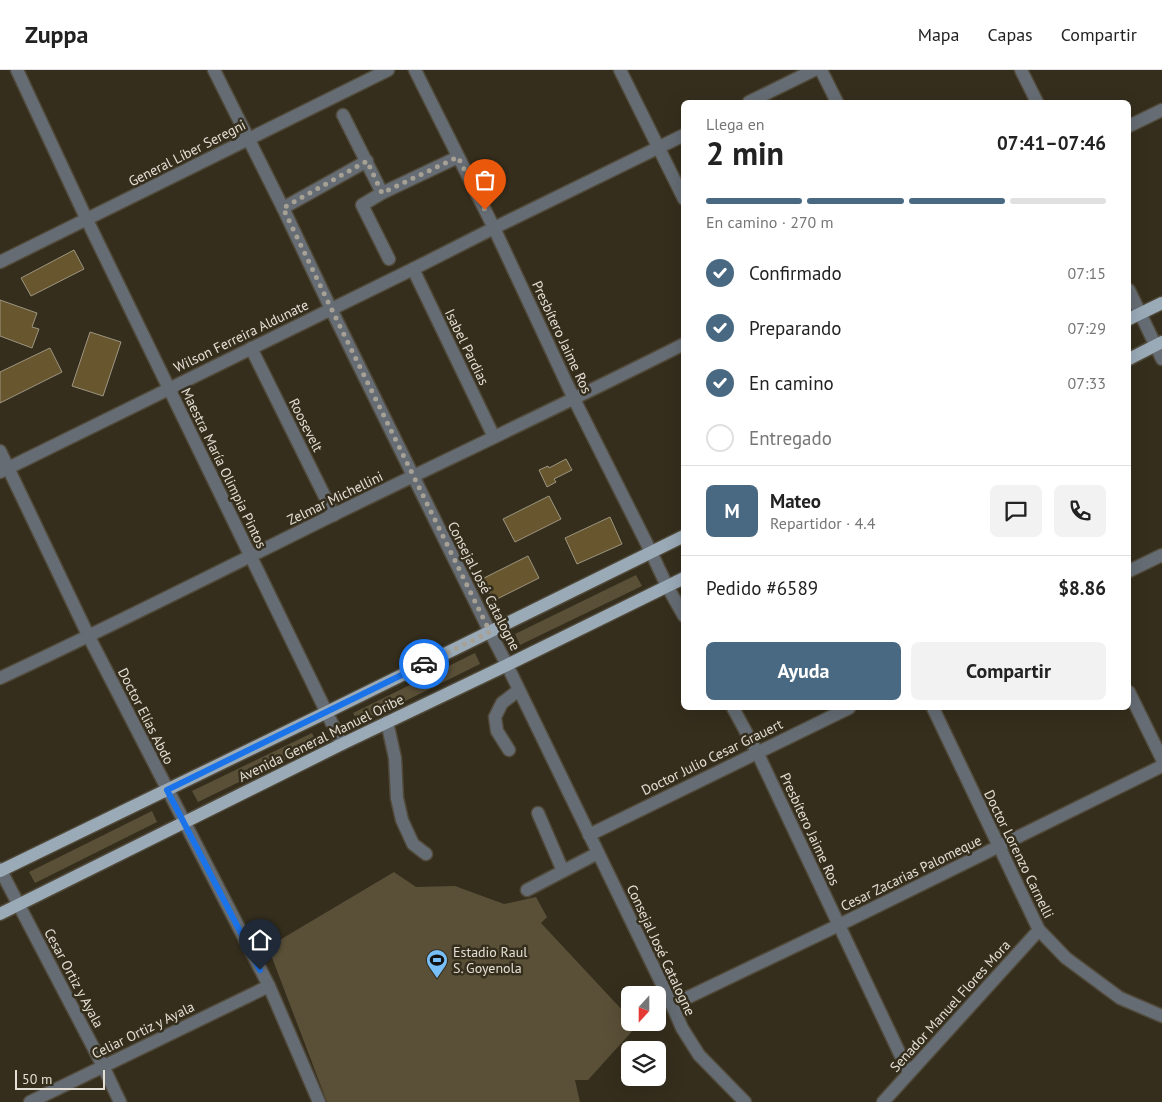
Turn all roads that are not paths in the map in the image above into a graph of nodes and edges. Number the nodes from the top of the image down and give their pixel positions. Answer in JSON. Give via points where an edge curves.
{"nodes":[{"id":1,"x":17,"y":70,"type":"edge"},
{"id":2,"x":214,"y":70,"type":"edge"},
{"id":3,"x":388,"y":70,"type":"edge"},
{"id":4,"x":415,"y":70,"type":"edge"},
{"id":5,"x":620,"y":70,"type":"edge"},
{"id":6,"x":814,"y":70,"type":"edge"},
{"id":7,"x":821,"y":70,"type":"edge"},
{"id":8,"x":1021,"y":70,"type":"edge"},
{"id":9,"x":753,"y":100,"type":"edge"},
{"id":10,"x":836,"y":100,"type":"edge"},
{"id":11,"x":1036,"y":100,"type":"edge"},
{"id":12,"x":1162,"y":110,"type":"edge"},
{"id":13,"x":343,"y":115,"type":"dead end"},
{"id":14,"x":1131,"y":125,"type":"edge"},
{"id":15,"x":681,"y":137,"type":"edge"},
{"id":16,"x":248,"y":139,"type":"junction"},
{"id":17,"x":659,"y":148,"type":"junction"},
{"id":18,"x":458,"y":157,"type":"junction"},
{"id":19,"x":367,"y":161,"type":"junction"},
{"id":20,"x":382,"y":193,"type":"junction"},
{"id":21,"x":681,"y":193,"type":"edge"},
{"id":22,"x":283,"y":208,"type":"junction"},
{"id":23,"x":87,"y":220,"type":"junction"},
{"id":24,"x":494,"y":228,"type":"junction"},
{"id":25,"x":389,"y":259,"type":"dead end"},
{"id":26,"x":0,"y":262,"type":"edge"},
{"id":27,"x":413,"y":269,"type":"junction"},
{"id":28,"x":1131,"y":300,"type":"edge"},
{"id":29,"x":1162,"y":303,"type":"edge"},
{"id":30,"x":331,"y":308,"type":"junction"},
{"id":31,"x":1134,"y":316,"type":"edge"},
{"id":32,"x":1159,"y":344,"type":"edge"},
{"id":33,"x":681,"y":346,"type":"edge"},
{"id":34,"x":251,"y":348,"type":"junction"},
{"id":35,"x":1131,"y":358,"type":"edge"},
{"id":36,"x":1162,"y":359,"type":"edge"},
{"id":37,"x":168,"y":388,"type":"junction"},
{"id":38,"x":574,"y":399,"type":"junction"},
{"id":39,"x":494,"y":437,"type":"junction"},
{"id":40,"x":0,"y":451,"type":"edge"},
{"id":41,"x":4,"y":470,"type":"edge"},
{"id":42,"x":413,"y":477,"type":"junction"},
{"id":43,"x":334,"y":515,"type":"junction"},
{"id":44,"x":681,"y":538,"type":"edge"},
{"id":45,"x":652,"y":552,"type":"junction"},
{"id":46,"x":1162,"y":555,"type":"edge"},
{"id":47,"x":251,"y":556,"type":"junction"},
{"id":48,"x":1131,"y":571,"type":"edge"},
{"id":49,"x":681,"y":579,"type":"edge"},
{"id":50,"x":667,"y":586,"type":"junction"},
{"id":51,"x":681,"y":611,"type":"edge"},
{"id":52,"x":490,"y":632,"type":"junction"},
{"id":53,"x":89,"y":637,"type":"junction"},
{"id":54,"x":507,"y":665,"type":"junction"},
{"id":55,"x":0,"y":678,"type":"edge"},
{"id":56,"x":519,"y":690,"type":"junction"},
{"id":57,"x":1131,"y":696,"type":"edge"},
{"id":58,"x":734,"y":710,"type":"edge"},
{"id":59,"x":845,"y":710,"type":"edge"},
{"id":60,"x":934,"y":710,"type":"edge"},
{"id":61,"x":327,"y":712,"type":"junction"},
{"id":62,"x":388,"y":722,"type":"junction"},
{"id":63,"x":342,"y":744,"type":"junction"},
{"id":64,"x":509,"y":750,"type":"dead end"},
{"id":65,"x":757,"y":752,"type":"junction"},
{"id":66,"x":1162,"y":759,"type":"edge"},
{"id":67,"x":1162,"y":766,"type":"edge"},
{"id":68,"x":167,"y":790,"type":"junction"},
{"id":69,"x":538,"y":813,"type":"dead end"},
{"id":70,"x":185,"y":823,"type":"junction"},
{"id":71,"x":589,"y":835,"type":"junction"},
{"id":72,"x":999,"y":846,"type":"junction"},
{"id":73,"x":598,"y":853,"type":"junction"},
{"id":74,"x":426,"y":854,"type":"dead end"},
{"id":75,"x":0,"y":870,"type":"edge"},
{"id":76,"x":563,"y":872,"type":"junction"},
{"id":77,"x":527,"y":890,"type":"dead end"},
{"id":78,"x":18,"y":906,"type":"junction"},
{"id":79,"x":0,"y":914,"type":"edge"},
{"id":80,"x":839,"y":925,"type":"junction"},
{"id":81,"x":1039,"y":930,"type":"junction"},
{"id":82,"x":269,"y":986,"type":"junction"},
{"id":83,"x":672,"y":1005,"type":"junction"},
{"id":84,"x":1162,"y":1016,"type":"edge"},
{"id":85,"x":103,"y":1066,"type":"junction"},
{"id":86,"x":909,"y":1073,"type":"junction"},
{"id":87,"x":30,"y":1102,"type":"edge"},
{"id":88,"x":120,"y":1102,"type":"edge"},
{"id":89,"x":319,"y":1102,"type":"edge"},
{"id":90,"x":745,"y":1102,"type":"edge"},
{"id":91,"x":883,"y":1102,"type":"edge"}],
"edges":[{"from":1,"to":23,"type":"street","name":"Maestra María Olimpia Pintos"},
{"from":2,"to":16,"type":"street","name":"Consejal José Catalogne"},
{"from":3,"to":16,"type":"street","name":"General Líber Seregni"},
{"from":4,"to":18,"type":"street","name":"Presbítero Jaime Ros"},
{"from":5,"to":17,"type":"street"},
{"from":6,"to":9,"type":"street"},
{"from":7,"to":10,"type":"street"},
{"from":8,"to":11,"type":"street"},
{"from":12,"to":14,"type":"street"},
{"from":13,"to":19,"type":"street"},
{"from":15,"to":17,"type":"street","name":"Wilson Ferreira Aldunate"},
{"from":16,"to":22,"type":"street","name":"Consejal José Catalogne"},
{"from":16,"to":23,"type":"street","name":"General Líber Seregni"},
{"from":17,"to":21,"type":"street"},
{"from":17,"to":24,"type":"street","name":"Wilson Ferreira Aldunate"},
{"from":18,"to":20,"type":"street"},
{"from":18,"to":24,"type":"street","name":"Presbítero Jaime Ros"},
{"from":19,"to":20,"type":"street"},
{"from":19,"to":22,"type":"street"},
{"from":20,"to":25,"type":"street","via":[[362,205]]},
{"from":22,"to":30,"type":"street","name":"Consejal José Catalogne"},
{"from":23,"to":26,"type":"street","name":"General Líber Seregni"},
{"from":23,"to":37,"type":"street","name":"Maestra María Olimpia Pintos"},
{"from":24,"to":27,"type":"street","name":"Wilson Ferreira Aldunate"},
{"from":24,"to":38,"type":"street","name":"Presbítero Jaime Ros"},
{"from":27,"to":30,"type":"street","name":"Wilson Ferreira Aldunate"},
{"from":27,"to":39,"type":"street","name":"Isabel Pardias"},
{"from":28,"to":31,"type":"street"},
{"from":29,"to":31,"type":"main road"},
{"from":30,"to":34,"type":"street","name":"Wilson Ferreira Aldunate"},
{"from":30,"to":42,"type":"street","name":"Consejal José Catalogne"},
{"from":31,"to":32,"type":"street"},
{"from":32,"to":35,"type":"main road"},
{"from":32,"to":36,"type":"street"},
{"from":33,"to":38,"type":"street","name":"Zelmar Michellini"},
{"from":34,"to":37,"type":"street","name":"Wilson Ferreira Aldunate"},
{"from":34,"to":43,"type":"street","name":"Roosevelt"},
{"from":37,"to":41,"type":"street","name":"Wilson Ferreira Aldunate"},
{"from":37,"to":47,"type":"street","name":"Maestra María Olimpia Pintos"},
{"from":38,"to":39,"type":"street","name":"Zelmar Michellini"},
{"from":38,"to":45,"type":"street","name":"Presbítero Jaime Ros"},
{"from":39,"to":42,"type":"street","name":"Zelmar Michellini"},
{"from":40,"to":41,"type":"street","name":"Doctor Elías Abdo"},
{"from":41,"to":53,"type":"street","name":"Doctor Elías Abdo"},
{"from":42,"to":43,"type":"street","name":"Zelmar Michellini"},
{"from":42,"to":52,"type":"street","name":"Consejal José Catalogne"},
{"from":43,"to":47,"type":"street","name":"Zelmar Michellini"},
{"from":44,"to":45,"type":"main road","name":"Avenida General Manuel Oribe"},
{"from":45,"to":50,"type":"street","name":"Presbítero Jaime Ros"},
{"from":45,"to":52,"type":"main road","name":"Avenida General Manuel Oribe"},
{"from":46,"to":48,"type":"street"},
{"from":47,"to":53,"type":"street","name":"Zelmar Michellini"},
{"from":47,"to":61,"type":"street","name":"Maestra María Olimpia Pintos"},
{"from":49,"to":50,"type":"main road","name":"Avenida General Manuel Oribe"},
{"from":50,"to":51,"type":"street","name":"Presbítero Jaime Ros"},
{"from":50,"to":54,"type":"main road","name":"Avenida General Manuel Oribe"},
{"from":52,"to":54,"type":"street","name":"Consejal José Catalogne"},
{"from":52,"to":61,"type":"main road","name":"Avenida General Manuel Oribe"},
{"from":53,"to":55,"type":"street","name":"Zelmar Michellini"},
{"from":53,"to":68,"type":"street","name":"Doctor Elías Abdo"},
{"from":54,"to":56,"type":"street","name":"Consejal José Catalogne"},
{"from":54,"to":62,"type":"main road","name":"Avenida General Manuel Oribe"},
{"from":56,"to":64,"type":"street","via":[[502,703],[495,717],[497,731]]},
{"from":56,"to":71,"type":"street","name":"Consejal José Catalogne"},
{"from":57,"to":66,"type":"street"},
{"from":58,"to":65,"type":"street","name":"Presbítero Jaime Ros"},
{"from":59,"to":65,"type":"street","name":"Doctor Julio Cesar Grauert"},
{"from":60,"to":72,"type":"street","name":"Doctor Lorenzo Carnelli"},
{"from":61,"to":63,"type":"street","name":"Maestra María Olimpia Pintos"},
{"from":61,"to":68,"type":"main road","name":"Avenida General Manuel Oribe"},
{"from":62,"to":63,"type":"main road","name":"Avenida General Manuel Oribe"},
{"from":62,"to":74,"type":"street","via":[[402,820],[413,844]]},
{"from":63,"to":70,"type":"main road","name":"Avenida General Manuel Oribe"},
{"from":65,"to":71,"type":"street","name":"Doctor Julio Cesar Grauert"},
{"from":65,"to":80,"type":"street","name":"Presbítero Jaime Ros"},
{"from":67,"to":72,"type":"street","name":"Cesar Zacarias Palomeque"},
{"from":68,"to":70,"type":"street","name":"Doctor Elías Abdo"},
{"from":68,"to":75,"type":"main road","name":"Avenida General Manuel Oribe"},
{"from":69,"to":76,"type":"street"},
{"from":70,"to":78,"type":"main road","name":"Avenida General Manuel Oribe"},
{"from":70,"to":82,"type":"street","name":"Doctor Elías Abdo"},
{"from":71,"to":73,"type":"street","name":"Consejal José Catalogne"},
{"from":72,"to":80,"type":"street","name":"Cesar Zacarias Palomeque"},
{"from":72,"to":81,"type":"street","name":"Doctor Lorenzo Carnelli"},
{"from":73,"to":76,"type":"street"},
{"from":73,"to":83,"type":"street","name":"Consejal José Catalogne"},
{"from":75,"to":78,"type":"street","name":"Cesar Ortiz y Ayala"},
{"from":76,"to":77,"type":"street"},
{"from":78,"to":79,"type":"main road","name":"Avenida General Manuel Oribe"},
{"from":78,"to":85,"type":"street","name":"Cesar Ortiz y Ayala"},
{"from":80,"to":83,"type":"street","name":"Cesar Zacarias Palomeque"},
{"from":80,"to":86,"type":"street","name":"Presbítero Jaime Ros"},
{"from":81,"to":84,"type":"street","name":"Doctor Lorenzo Carnelli","via":[[1066,958],[1120,998]]},
{"from":81,"to":86,"type":"street","name":"Senador Manuel Flores Mora"},
{"from":82,"to":85,"type":"street","name":"Celiar Ortiz y Ayala"},
{"from":82,"to":89,"type":"street","name":"Doctor Elías Abdo"},
{"from":83,"to":90,"type":"street","name":"Consejal José Catalogne","via":[[699,1055]]},
{"from":85,"to":87,"type":"street","name":"Celiar Ortiz y Ayala"},
{"from":85,"to":88,"type":"street","name":"Cesar Ortiz y Ayala"},
{"from":86,"to":91,"type":"street","name":"Senador Manuel Flores Mora"}]}
